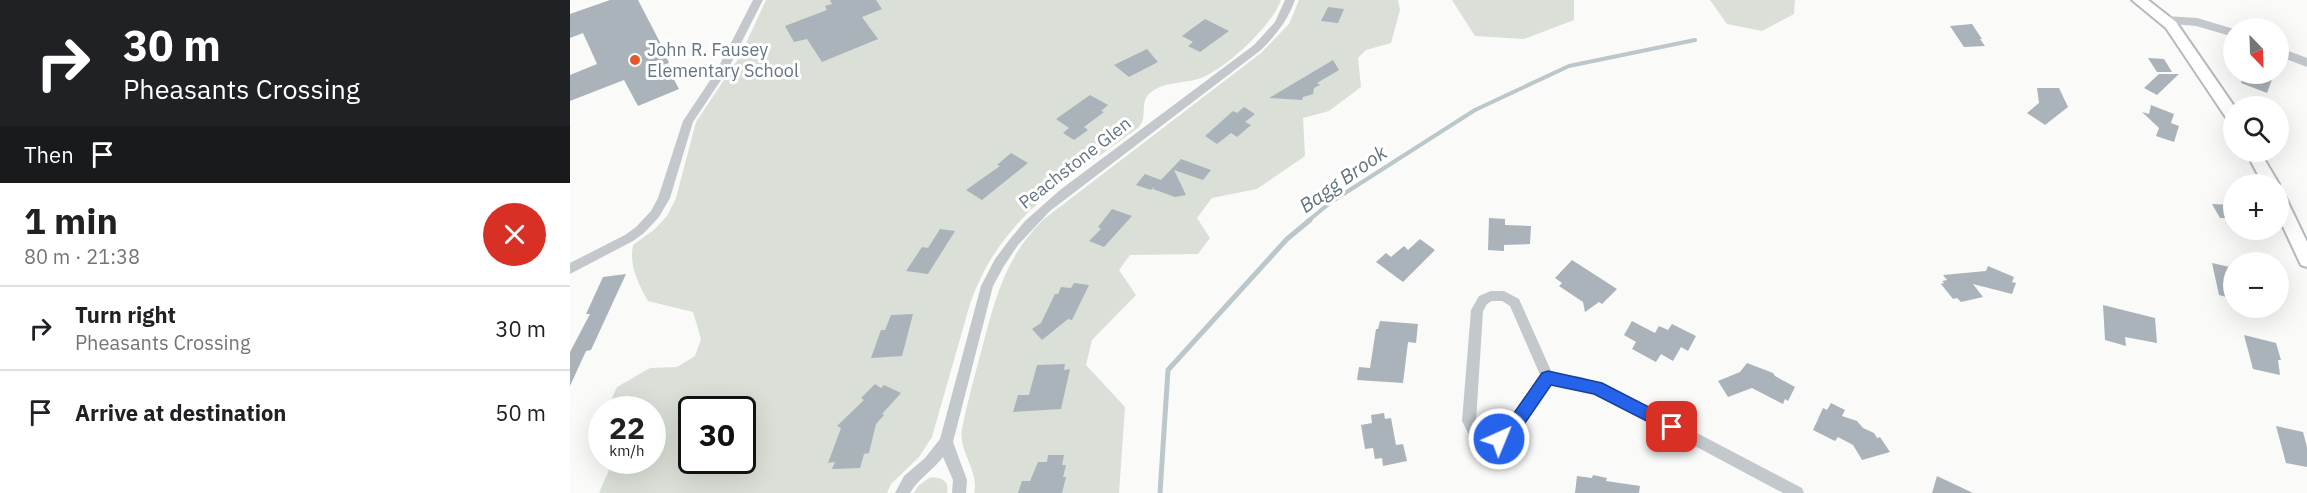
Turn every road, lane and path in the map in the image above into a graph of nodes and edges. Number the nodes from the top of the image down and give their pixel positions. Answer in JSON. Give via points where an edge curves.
{"nodes":[{"id":1,"x":758,"y":0,"type":"edge"},
{"id":2,"x":1290,"y":0,"type":"edge"},
{"id":3,"x":2139,"y":0,"type":"edge"},
{"id":4,"x":2166,"y":20,"type":"junction"},
{"id":5,"x":2223,"y":30,"type":"edge"},
{"id":6,"x":2289,"y":56,"type":"edge"},
{"id":7,"x":2307,"y":63,"type":"edge"},
{"id":8,"x":2223,"y":101,"type":"edge"},
{"id":9,"x":2289,"y":222,"type":"edge"},
{"id":10,"x":2307,"y":260,"type":"edge"},
{"id":11,"x":570,"y":269,"type":"edge"},
{"id":12,"x":1548,"y":378,"type":"junction"},
{"id":13,"x":946,"y":442,"type":"junction"},
{"id":14,"x":902,"y":493,"type":"edge"},
{"id":15,"x":959,"y":493,"type":"edge"},
{"id":16,"x":1797,"y":493,"type":"edge"}],
"edges":[{"from":1,"to":11,"type":"street","via":[[722,71],[688,121],[664,198],[655,214],[629,238]]},
{"from":2,"to":13,"type":"street","name":"Peachstone Glen","via":[[1272,34],[1251,53],[1052,203],[1017,236],[987,286]]},
{"from":3,"to":4,"type":"main road"},
{"from":4,"to":5,"type":"street","via":[[2197,22]]},
{"from":4,"to":8,"type":"main road"},
{"from":6,"to":7,"type":"street"},
{"from":9,"to":10,"type":"main road"},
{"from":12,"to":12,"type":"street","via":[[1515,303],[1497,295],[1483,300],[1477,310],[1469,421],[1475,433],[1488,440],[1506,436]]},
{"from":12,"to":16,"type":"street","via":[[1582,383],[1610,394]]},
{"from":13,"to":14,"type":"street","name":"Peachstone Glen"},
{"from":13,"to":15,"type":"street","via":[[949,459],[960,476]]}]}
